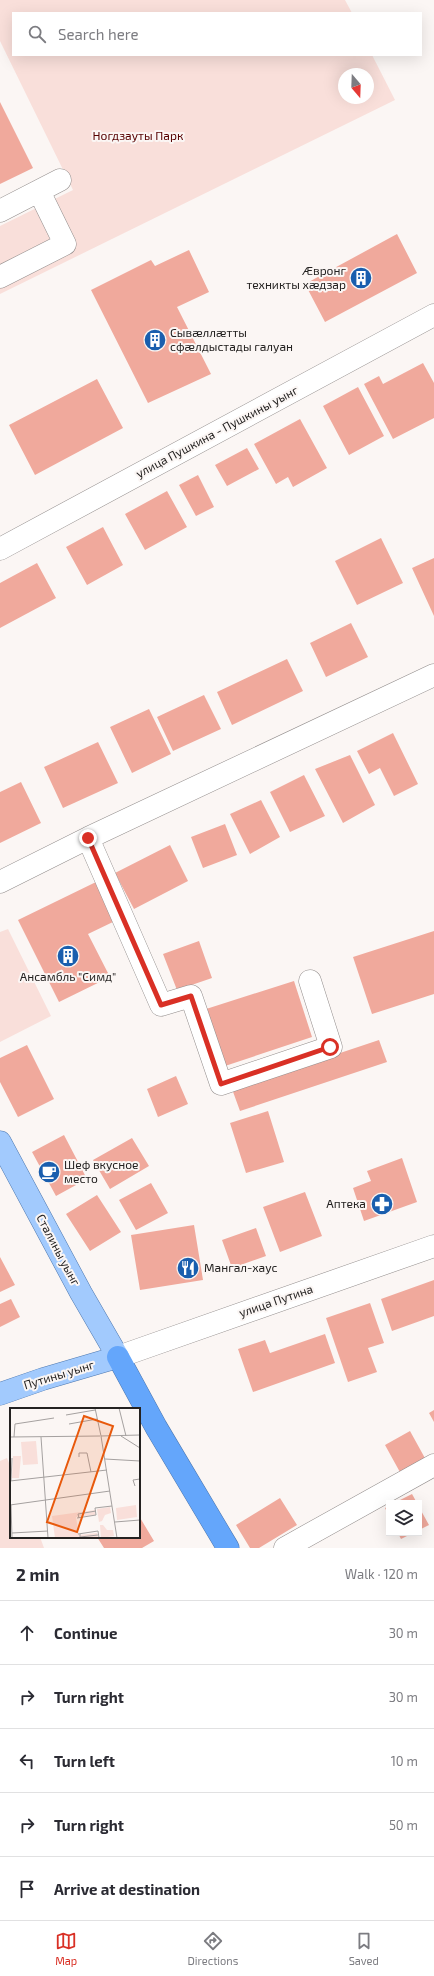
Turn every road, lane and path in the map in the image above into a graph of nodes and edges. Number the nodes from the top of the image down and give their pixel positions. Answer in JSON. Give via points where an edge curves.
{"nodes":[{"id":1,"x":60,"y":180,"type":"dead end"},
{"id":2,"x":39,"y":191,"type":"junction"},
{"id":3,"x":0,"y":210,"type":"edge"},
{"id":4,"x":0,"y":277,"type":"edge"},
{"id":5,"x":434,"y":315,"type":"edge"},
{"id":6,"x":0,"y":549,"type":"edge"},
{"id":7,"x":434,"y":675,"type":"edge"},
{"id":8,"x":88,"y":838,"type":"junction"},
{"id":9,"x":0,"y":882,"type":"edge"},
{"id":10,"x":310,"y":981,"type":"dead end"},
{"id":11,"x":0,"y":1142,"type":"edge"},
{"id":12,"x":434,"y":1246,"type":"edge"},
{"id":13,"x":118,"y":1357,"type":"junction"},
{"id":14,"x":0,"y":1394,"type":"edge"},
{"id":15,"x":434,"y":1465,"type":"edge"},
{"id":16,"x":228,"y":1548,"type":"edge"},
{"id":17,"x":285,"y":1548,"type":"edge"}],
"edges":[{"from":1,"to":2,"type":"street"},
{"from":2,"to":3,"type":"street"},
{"from":2,"to":4,"type":"street","via":[[65,244]]},
{"from":5,"to":6,"type":"street","name":"улица Пушкина - Пушкины уынг"},
{"from":7,"to":8,"type":"street"},
{"from":8,"to":9,"type":"street"},
{"from":8,"to":10,"type":"street","via":[[161,1005],[191,996],[221,1084],[330,1047]]},
{"from":11,"to":13,"type":"main road","name":"Сталины уынг"},
{"from":12,"to":13,"type":"street","name":"улица Путина"},
{"from":13,"to":14,"type":"main road","name":"Путины уынг"},
{"from":13,"to":16,"type":"highway","via":[[156,1427]]},
{"from":15,"to":17,"type":"street"}]}
